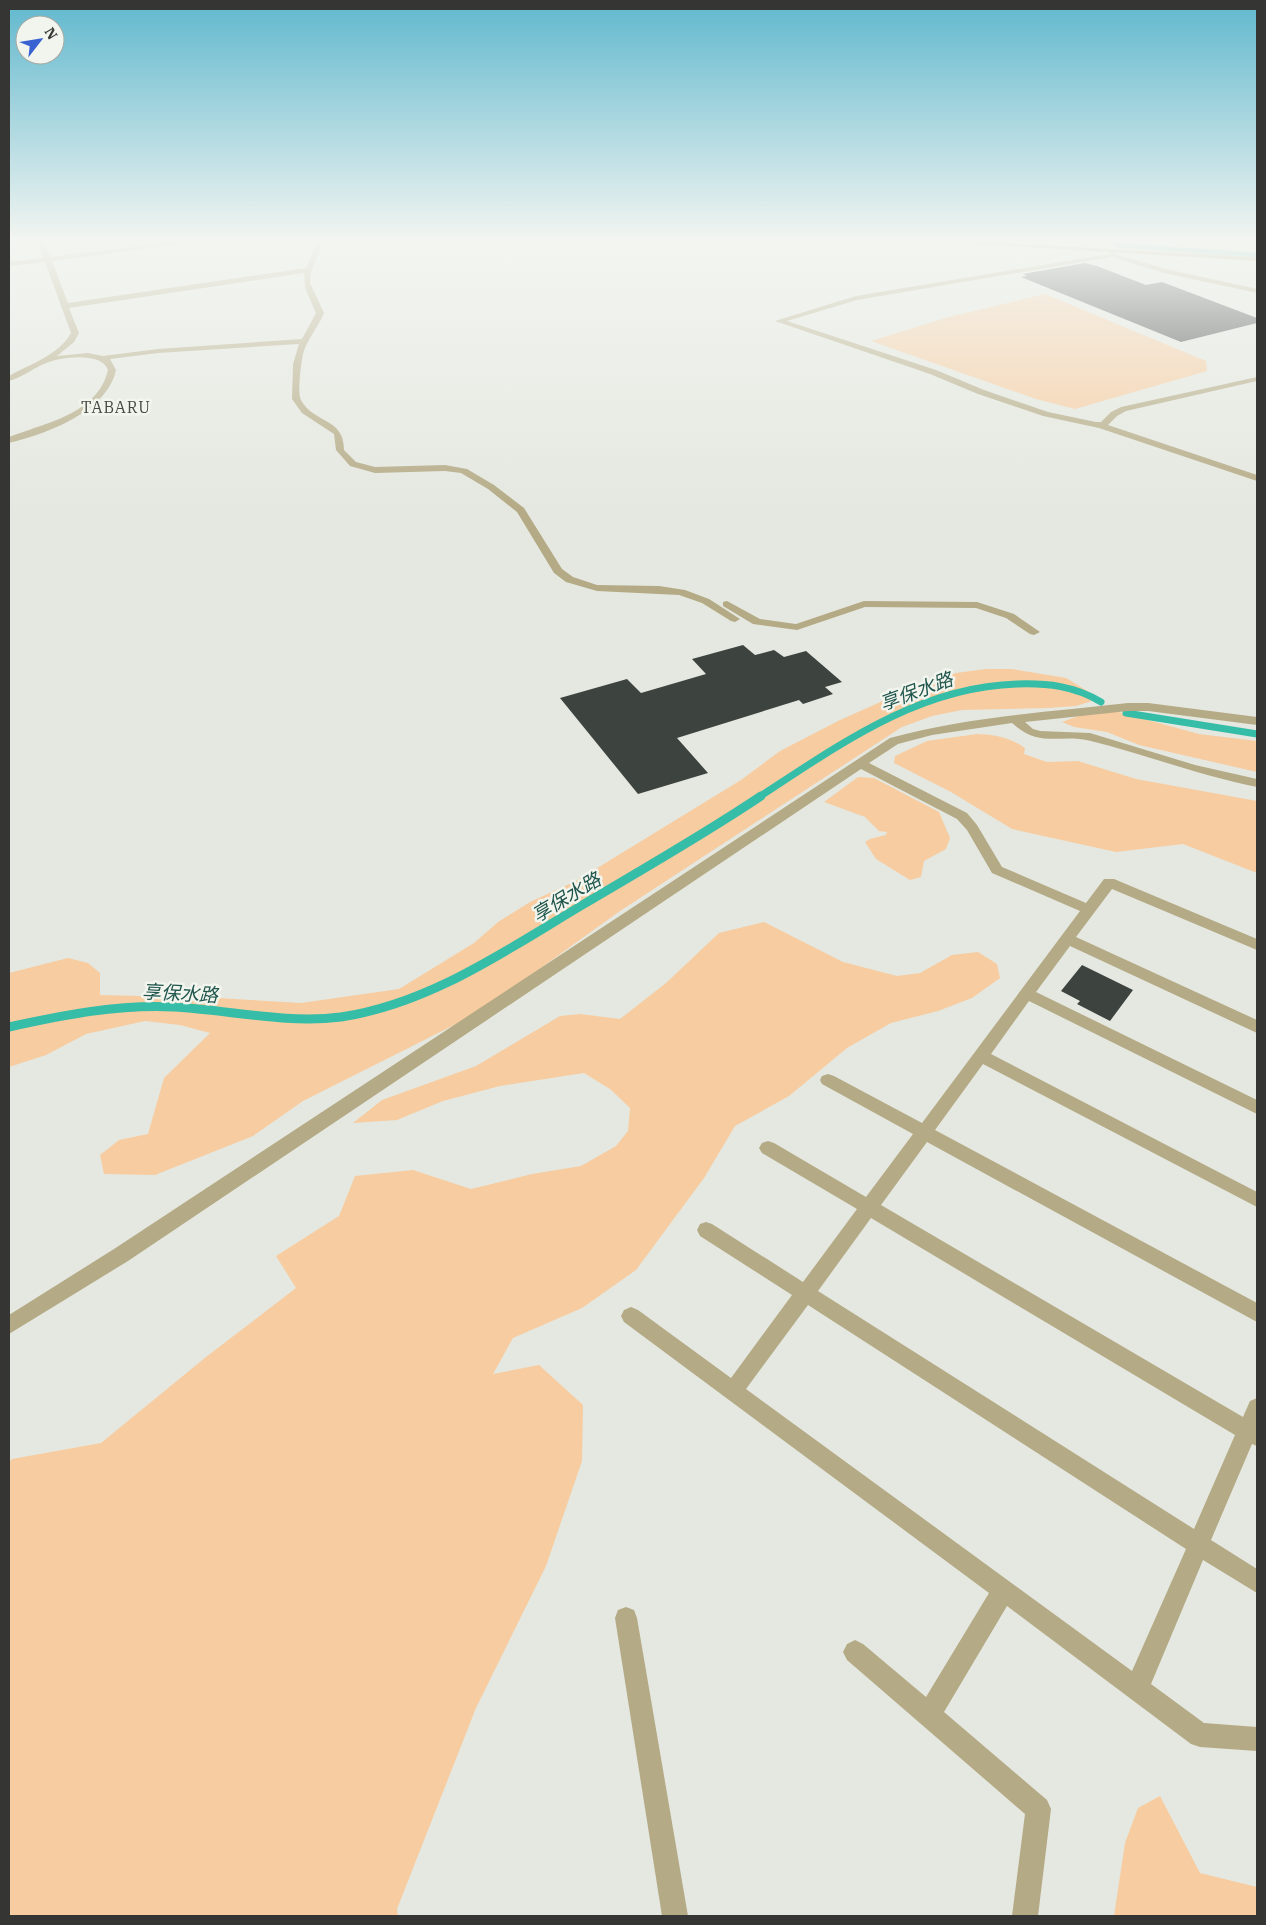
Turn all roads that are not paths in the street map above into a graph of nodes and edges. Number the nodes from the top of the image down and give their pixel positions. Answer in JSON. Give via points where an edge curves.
{"nodes":[{"id":1,"x":75,"y":331,"type":"edge"},
{"id":2,"x":312,"y":331,"type":"edge"},
{"id":3,"x":809,"y":331,"type":"edge"},
{"id":4,"x":305,"y":341,"type":"junction"},
{"id":5,"x":103,"y":358,"type":"junction"},
{"id":6,"x":37,"y":363,"type":"junction"},
{"id":7,"x":9,"y":368,"type":"edge"},
{"id":8,"x":1257,"y":378,"type":"edge"},
{"id":9,"x":9,"y":379,"type":"edge"},
{"id":10,"x":1100,"y":425,"type":"junction"},
{"id":11,"x":9,"y":440,"type":"edge"},
{"id":12,"x":1257,"y":478,"type":"edge"},
{"id":13,"x":662,"y":590,"type":"junction"},
{"id":14,"x":735,"y":619,"type":"dead end"},
{"id":15,"x":1034,"y":632,"type":"dead end"},
{"id":16,"x":1014,"y":719,"type":"junction"},
{"id":17,"x":1257,"y":721,"type":"edge"},
{"id":18,"x":859,"y":763,"type":"junction"},
{"id":19,"x":1257,"y":783,"type":"edge"},
{"id":20,"x":1088,"y":909,"type":"junction"},
{"id":21,"x":1067,"y":939,"type":"junction"},
{"id":22,"x":1257,"y":944,"type":"edge"},
{"id":23,"x":1026,"y":993,"type":"junction"},
{"id":24,"x":1257,"y":1027,"type":"edge"},
{"id":25,"x":980,"y":1055,"type":"junction"},
{"id":26,"x":828,"y":1080,"type":"dead end"},
{"id":27,"x":1257,"y":1107,"type":"edge"},
{"id":28,"x":924,"y":1132,"type":"junction"},
{"id":29,"x":768,"y":1148,"type":"dead end"},
{"id":30,"x":1257,"y":1200,"type":"edge"},
{"id":31,"x":868,"y":1207,"type":"junction"},
{"id":32,"x":706,"y":1230,"type":"dead end"},
{"id":33,"x":804,"y":1293,"type":"junction"},
{"id":34,"x":1257,"y":1312,"type":"edge"},
{"id":35,"x":631,"y":1316,"type":"dead end"},
{"id":36,"x":9,"y":1325,"type":"edge"},
{"id":37,"x":733,"y":1391,"type":"junction"},
{"id":38,"x":1257,"y":1408,"type":"edge"},
{"id":39,"x":1252,"y":1433,"type":"edge"},
{"id":40,"x":1199,"y":1544,"type":"junction"},
{"id":41,"x":1257,"y":1582,"type":"edge"},
{"id":42,"x":1004,"y":1590,"type":"junction"},
{"id":43,"x":626,"y":1618,"type":"dead end"},
{"id":44,"x":855,"y":1652,"type":"dead end"},
{"id":45,"x":1137,"y":1688,"type":"junction"},
{"id":46,"x":928,"y":1716,"type":"junction"},
{"id":47,"x":1257,"y":1739,"type":"edge"},
{"id":48,"x":675,"y":1916,"type":"edge"},
{"id":49,"x":1025,"y":1916,"type":"edge"}],
"edges":[{"from":1,"to":6,"type":"street","via":[[64,347]]},
{"from":2,"to":4,"type":"street"},
{"from":3,"to":10,"type":"street","via":[[1046,414]]},
{"from":4,"to":5,"type":"street","via":[[177,349]]},
{"from":4,"to":13,"type":"street","via":[[298,363],[297,403],[308,414],[335,430],[340,437],[340,450],[350,462],[384,471],[445,468],[464,471],[520,510],[567,580],[608,589]]},
{"from":5,"to":6,"type":"street","via":[[89,356]]},
{"from":5,"to":11,"type":"street","via":[[112,367],[112,378],[79,413]]},
{"from":6,"to":7,"type":"street"},
{"from":6,"to":9,"type":"street"},
{"from":8,"to":10,"type":"street","via":[[1124,409]]},
{"from":10,"to":12,"type":"street"},
{"from":13,"to":14,"type":"street","via":[[700,598]]},
{"from":13,"to":15,"type":"street","via":[[703,591],[757,622],[788,627],[804,626],[857,605],[959,604],[998,611],[1022,622]]},
{"from":16,"to":17,"type":"street","via":[[1148,707]]},
{"from":16,"to":18,"type":"street","via":[[903,737]]},
{"from":16,"to":19,"type":"street","via":[[1029,732],[1039,735],[1090,737],[1192,768]]},
{"from":18,"to":20,"type":"street","via":[[962,816],[972,824],[997,870]]},
{"from":18,"to":36,"type":"street","via":[[121,1255]]},
{"from":20,"to":21,"type":"street"},
{"from":20,"to":22,"type":"street","via":[[1108,882]]},
{"from":21,"to":23,"type":"street"},
{"from":21,"to":24,"type":"street"},
{"from":23,"to":25,"type":"street"},
{"from":23,"to":27,"type":"street"},
{"from":25,"to":28,"type":"street"},
{"from":25,"to":30,"type":"street"},
{"from":26,"to":28,"type":"street"},
{"from":28,"to":31,"type":"street"},
{"from":28,"to":34,"type":"street"},
{"from":29,"to":31,"type":"street"},
{"from":31,"to":33,"type":"street"},
{"from":31,"to":39,"type":"street"},
{"from":32,"to":33,"type":"street"},
{"from":33,"to":37,"type":"street"},
{"from":33,"to":40,"type":"street"},
{"from":35,"to":37,"type":"street"},
{"from":37,"to":42,"type":"street"},
{"from":38,"to":39,"type":"street"},
{"from":39,"to":40,"type":"street"},
{"from":40,"to":41,"type":"street"},
{"from":40,"to":45,"type":"street"},
{"from":42,"to":45,"type":"street"},
{"from":42,"to":46,"type":"street"},
{"from":43,"to":48,"type":"street"},
{"from":44,"to":46,"type":"street"},
{"from":45,"to":47,"type":"street","via":[[1200,1735]]},
{"from":46,"to":49,"type":"street","via":[[1038,1808]]}]}
